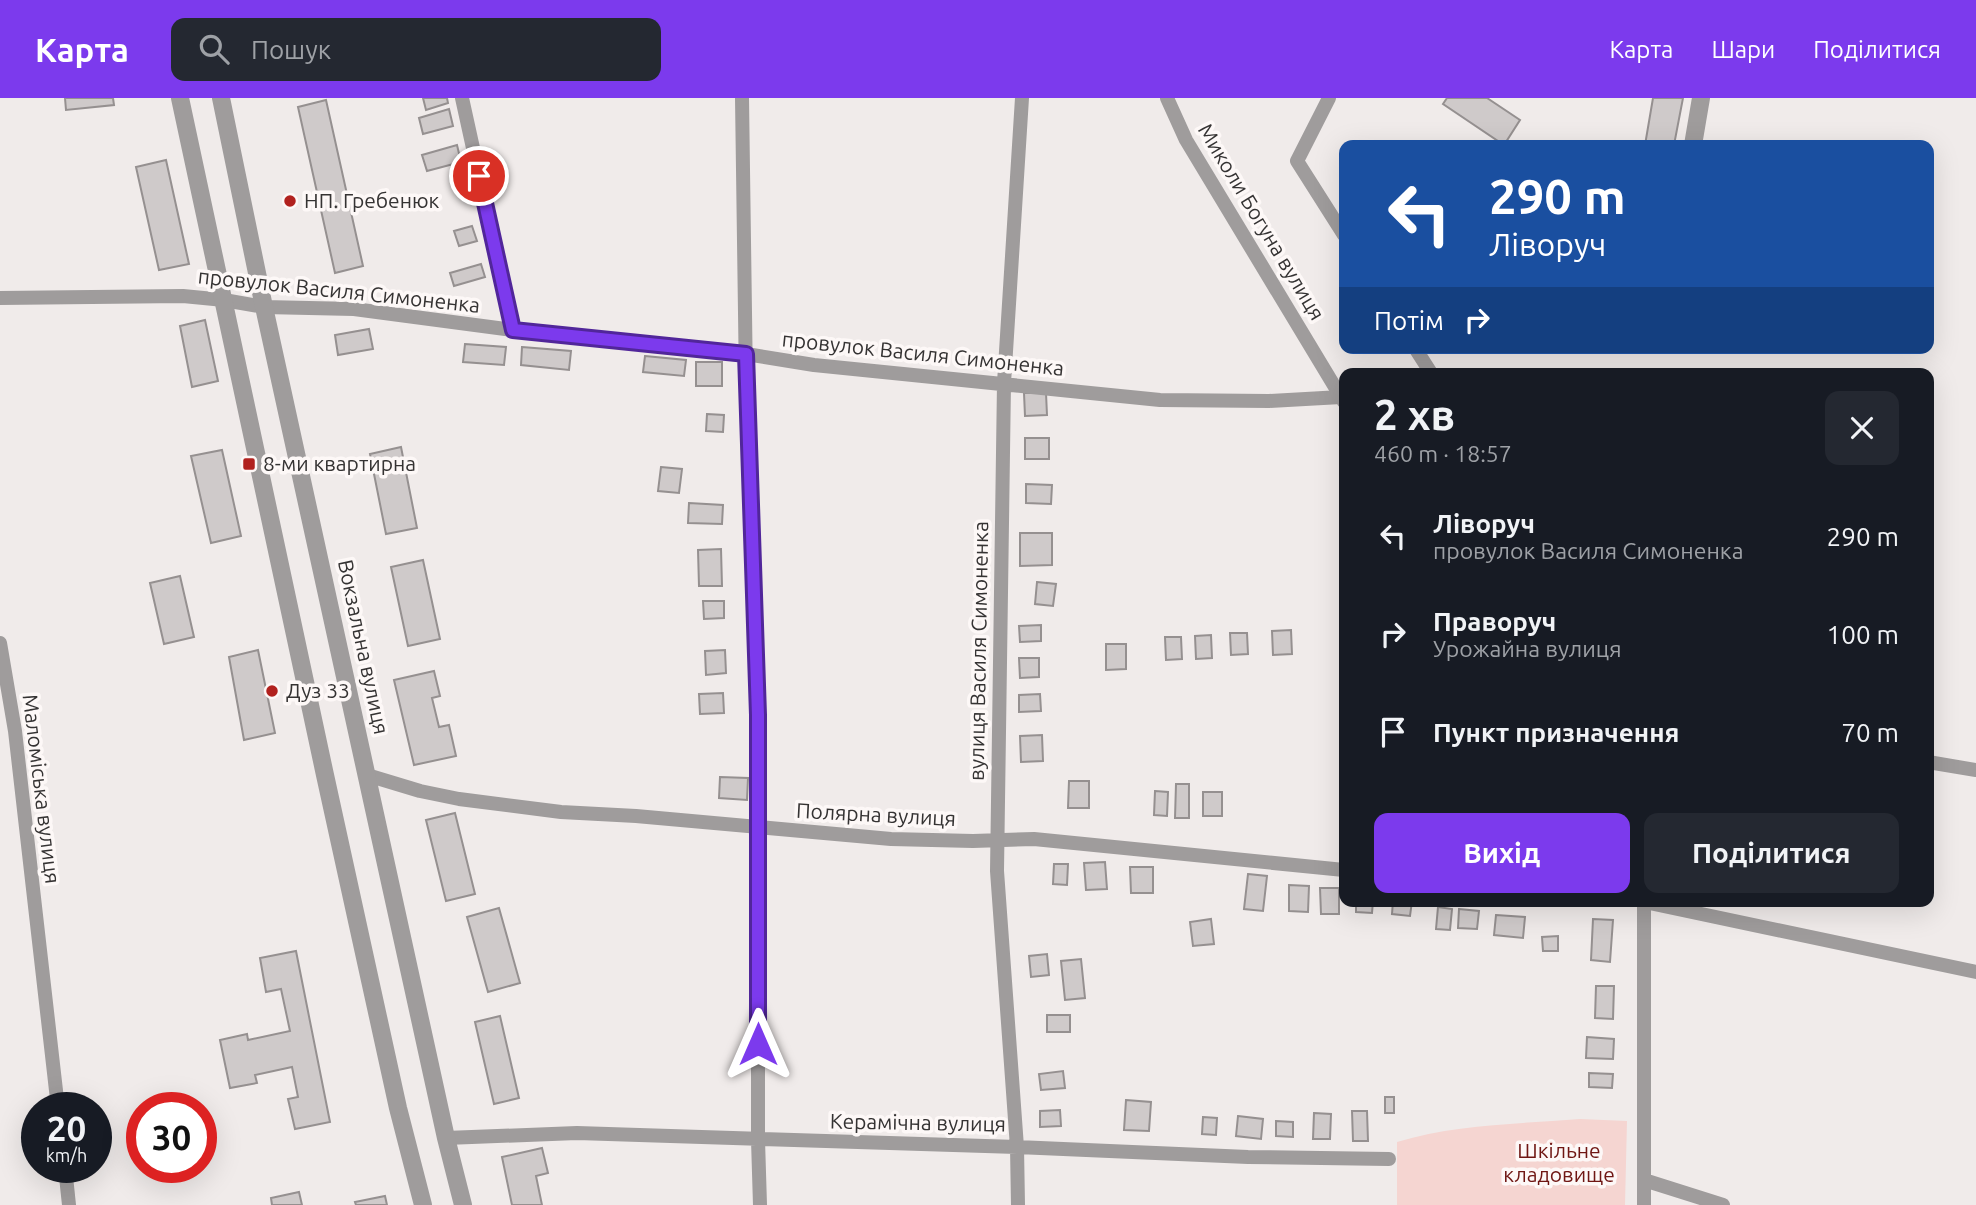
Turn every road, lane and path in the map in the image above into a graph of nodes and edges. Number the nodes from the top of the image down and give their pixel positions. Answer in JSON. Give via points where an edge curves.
{"nodes":[{"id":1,"x":180,"y":98,"type":"edge"},
{"id":2,"x":221,"y":98,"type":"edge"},
{"id":3,"x":462,"y":98,"type":"edge"},
{"id":4,"x":742,"y":98,"type":"edge"},
{"id":5,"x":1022,"y":98,"type":"edge"},
{"id":6,"x":1167,"y":98,"type":"edge"},
{"id":7,"x":1329,"y":98,"type":"edge"},
{"id":8,"x":1701,"y":98,"type":"edge"},
{"id":9,"x":1694,"y":140,"type":"edge"},
{"id":10,"x":1339,"y":228,"type":"edge"},
{"id":11,"x":0,"y":298,"type":"edge"},
{"id":12,"x":224,"y":300,"type":"junction"},
{"id":13,"x":264,"y":307,"type":"junction"},
{"id":14,"x":513,"y":330,"type":"junction"},
{"id":15,"x":746,"y":354,"type":"junction"},
{"id":16,"x":1003,"y":383,"type":"junction"},
{"id":17,"x":1339,"y":393,"type":"edge"},
{"id":18,"x":1339,"y":400,"type":"edge"},
{"id":19,"x":0,"y":643,"type":"edge"},
{"id":20,"x":7,"y":729,"type":"edge"},
{"id":21,"x":1934,"y":763,"type":"edge"},
{"id":22,"x":1976,"y":770,"type":"edge"},
{"id":23,"x":367,"y":775,"type":"junction"},
{"id":24,"x":757,"y":829,"type":"junction"},
{"id":25,"x":998,"y":839,"type":"junction"},
{"id":26,"x":1339,"y":869,"type":"edge"},
{"id":27,"x":1643,"y":907,"type":"edge"},
{"id":28,"x":1671,"y":907,"type":"edge"},
{"id":29,"x":1976,"y":972,"type":"edge"},
{"id":30,"x":56,"y":1092,"type":"edge"},
{"id":31,"x":446,"y":1138,"type":"junction"},
{"id":32,"x":758,"y":1140,"type":"junction"},
{"id":33,"x":1017,"y":1147,"type":"junction"},
{"id":34,"x":1389,"y":1159,"type":"dead end"},
{"id":35,"x":1644,"y":1180,"type":"junction"},
{"id":36,"x":67,"y":1183,"type":"edge"},
{"id":37,"x":69,"y":1205,"type":"edge"},
{"id":38,"x":422,"y":1205,"type":"edge"},
{"id":39,"x":463,"y":1205,"type":"edge"},
{"id":40,"x":760,"y":1205,"type":"edge"},
{"id":41,"x":1018,"y":1205,"type":"edge"},
{"id":42,"x":1644,"y":1205,"type":"edge"},
{"id":43,"x":1723,"y":1205,"type":"edge"}],
"edges":[{"from":1,"to":12,"type":"street"},
{"from":2,"to":13,"type":"street","name":"Вокзальна вулиця"},
{"from":3,"to":14,"type":"street"},
{"from":4,"to":15,"type":"street"},
{"from":5,"to":16,"type":"street","name":"вулиця Василя Симоненка"},
{"from":6,"to":17,"type":"street","name":"Миколи Богуна вулиця","via":[[1186,140]]},
{"from":7,"to":10,"type":"street","via":[[1297,161]]},
{"from":8,"to":9,"type":"street"},
{"from":11,"to":12,"type":"street","name":"провулок Василя Симоненка","via":[[183,296]]},
{"from":12,"to":13,"type":"street","name":"провулок Василя Симоненка"},
{"from":12,"to":38,"type":"street"},
{"from":13,"to":14,"type":"street","name":"провулок Василя Симоненка","via":[[354,309]]},
{"from":13,"to":23,"type":"street","name":"Вокзальна вулиця"},
{"from":14,"to":15,"type":"street","name":"провулок Василя Симоненка"},
{"from":15,"to":16,"type":"street","name":"провулок Василя Симоненка"},
{"from":15,"to":24,"type":"street","via":[[758,715]]},
{"from":16,"to":18,"type":"street","name":"провулок Василя Симоненка","via":[[1160,400]]},
{"from":16,"to":25,"type":"street","name":"вулиця Василя Симоненка"},
{"from":19,"to":20,"type":"street","name":"Маломіська вулиця"},
{"from":20,"to":30,"type":"street","name":"Маломіська вулиця"},
{"from":21,"to":22,"type":"street"},
{"from":23,"to":24,"type":"street","name":"Полярна вулиця","via":[[479,803]]},
{"from":23,"to":31,"type":"street","name":"Вокзальна вулиця"},
{"from":24,"to":25,"type":"street","name":"Полярна вулиця","via":[[891,839]]},
{"from":24,"to":32,"type":"street"},
{"from":25,"to":26,"type":"street","name":"Полярна вулиця","via":[[1085,843]]},
{"from":25,"to":33,"type":"street","name":"вулиця Василя Симоненка"},
{"from":27,"to":35,"type":"street"},
{"from":28,"to":29,"type":"street"},
{"from":31,"to":32,"type":"street","name":"Керамічна вулиця","via":[[577,1133]]},
{"from":31,"to":39,"type":"street","name":"Вокзальна вулиця"},
{"from":32,"to":33,"type":"street","name":"Керамічна вулиця"},
{"from":32,"to":40,"type":"street"},
{"from":33,"to":34,"type":"street","name":"Керамічна вулиця"},
{"from":33,"to":41,"type":"street","name":"вулиця Василя Симоненка"},
{"from":35,"to":42,"type":"street"},
{"from":35,"to":43,"type":"street"},
{"from":36,"to":37,"type":"street"}]}
